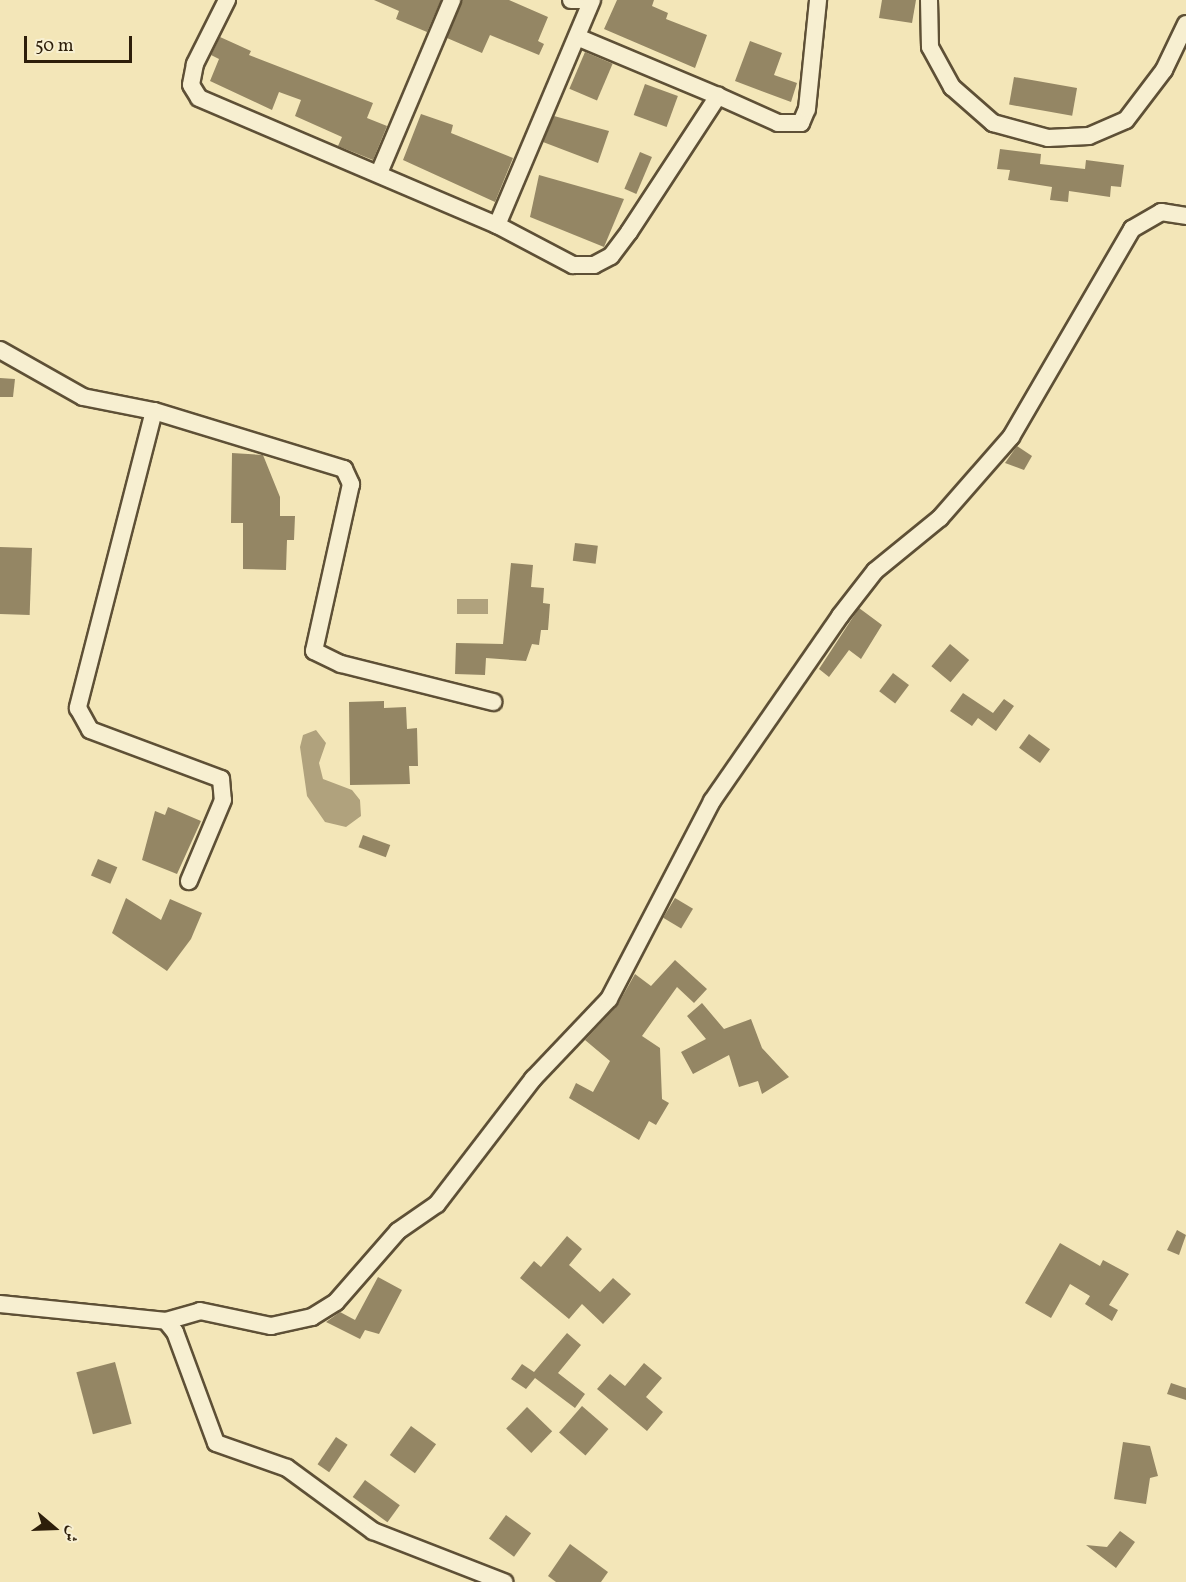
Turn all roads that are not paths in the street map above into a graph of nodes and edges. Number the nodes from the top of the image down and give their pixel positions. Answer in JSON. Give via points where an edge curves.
{"nodes":[{"id":1,"x":227,"y":0,"type":"edge"},
{"id":2,"x":452,"y":0,"type":"edge"},
{"id":3,"x":571,"y":0,"type":"edge"},
{"id":4,"x":586,"y":0,"type":"edge"},
{"id":5,"x":592,"y":0,"type":"edge"},
{"id":6,"x":818,"y":0,"type":"edge"},
{"id":7,"x":929,"y":0,"type":"edge"},
{"id":8,"x":1186,"y":24,"type":"edge"},
{"id":9,"x":578,"y":37,"type":"junction"},
{"id":10,"x":718,"y":96,"type":"junction"},
{"id":11,"x":379,"y":173,"type":"junction"},
{"id":12,"x":1186,"y":216,"type":"edge"},
{"id":13,"x":497,"y":225,"type":"junction"},
{"id":14,"x":0,"y":350,"type":"edge"},
{"id":15,"x":154,"y":411,"type":"junction"},
{"id":16,"x":493,"y":702,"type":"dead end"},
{"id":17,"x":189,"y":881,"type":"dead end"},
{"id":18,"x":0,"y":1304,"type":"edge"},
{"id":19,"x":166,"y":1321,"type":"junction"},
{"id":20,"x":504,"y":1582,"type":"edge"}],
"edges":[{"from":1,"to":11,"type":"street","via":[[195,64],[193,92],[207,103]]},
{"from":2,"to":11,"type":"street"},
{"from":3,"to":4,"type":"street"},
{"from":5,"to":9,"type":"street"},
{"from":6,"to":10,"type":"street","via":[[807,110],[801,123],[778,123]]},
{"from":7,"to":8,"type":"street","via":[[930,46],[952,87],[993,123],[1048,138],[1089,136],[1126,120],[1164,70]]},
{"from":9,"to":10,"type":"street"},
{"from":9,"to":13,"type":"street"},
{"from":10,"to":13,"type":"street","via":[[611,256],[594,265],[573,265]]},
{"from":11,"to":13,"type":"street"},
{"from":12,"to":19,"type":"street","via":[[1161,212],[1132,229],[1011,437],[940,518],[875,571],[840,616],[712,801],[609,999],[533,1079],[437,1204],[398,1231],[336,1302],[312,1317],[271,1326],[200,1311]]},
{"from":14,"to":15,"type":"street","via":[[83,397]]},
{"from":15,"to":16,"type":"street","via":[[344,469],[351,484],[314,651],[341,663]]},
{"from":15,"to":17,"type":"street","via":[[78,708],[90,730],[221,779],[223,800]]},
{"from":18,"to":19,"type":"street"},
{"from":19,"to":20,"type":"street","via":[[175,1332],[216,1443],[287,1468],[384,1536]]}]}
